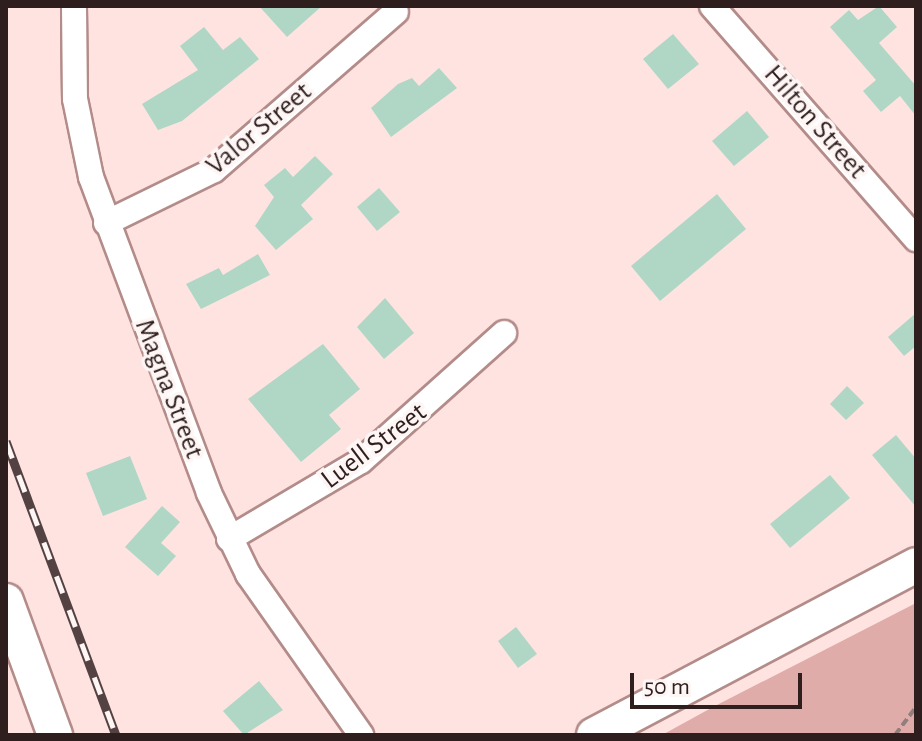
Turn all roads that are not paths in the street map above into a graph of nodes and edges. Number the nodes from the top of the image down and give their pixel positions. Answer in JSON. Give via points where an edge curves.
{"nodes":[{"id":1,"x":74,"y":6,"type":"edge"},
{"id":2,"x":712,"y":6,"type":"edge"},
{"id":3,"x":396,"y":12,"type":"dead end"},
{"id":4,"x":106,"y":223,"type":"junction"},
{"id":5,"x":916,"y":239,"type":"edge"},
{"id":6,"x":504,"y":333,"type":"dead end"},
{"id":7,"x":229,"y":539,"type":"junction"},
{"id":8,"x":916,"y":565,"type":"edge"},
{"id":9,"x":6,"y":601,"type":"edge"},
{"id":10,"x":55,"y":735,"type":"edge"},
{"id":11,"x":361,"y":735,"type":"edge"},
{"id":12,"x":594,"y":735,"type":"edge"}],
"edges":[{"from":1,"to":4,"type":"street","name":"Magna Street","via":[[75,99]]},
{"from":2,"to":5,"type":"street","name":"Hilton Street"},
{"from":3,"to":4,"type":"street","name":"Valor Street","via":[[214,170]]},
{"from":4,"to":7,"type":"street","name":"Magna Street"},
{"from":6,"to":7,"type":"street","name":"Luell Street","via":[[361,461]]},
{"from":7,"to":11,"type":"street","name":"Magna Street","via":[[304,662]]},
{"from":8,"to":12,"type":"street"},
{"from":9,"to":10,"type":"street"}]}
